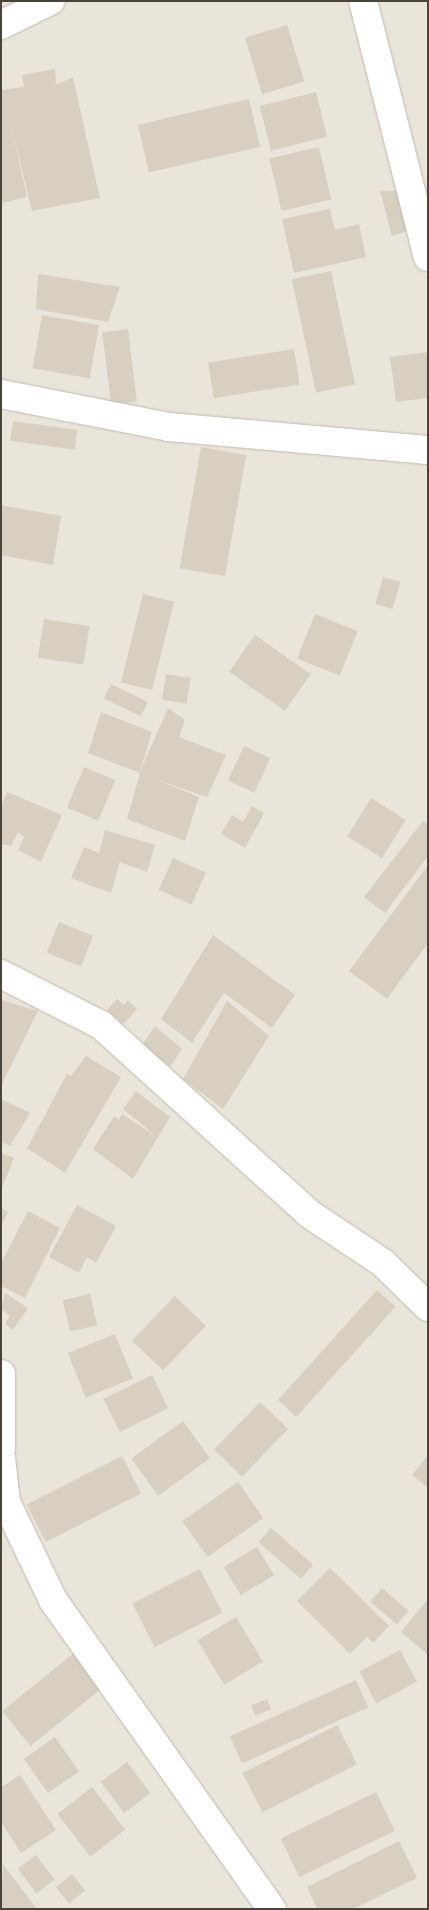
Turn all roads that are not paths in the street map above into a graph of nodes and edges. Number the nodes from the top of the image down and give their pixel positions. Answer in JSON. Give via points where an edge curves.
{"nodes":[{"id":1,"x":50,"y":1,"type":"edge"},
{"id":2,"x":363,"y":1,"type":"edge"},
{"id":3,"x":1,"y":25,"type":"edge"},
{"id":4,"x":428,"y":257,"type":"edge"},
{"id":5,"x":1,"y":394,"type":"edge"},
{"id":6,"x":428,"y":450,"type":"edge"},
{"id":7,"x":1,"y":974,"type":"edge"},
{"id":8,"x":428,"y":1307,"type":"edge"},
{"id":9,"x":1,"y":1374,"type":"edge"},
{"id":10,"x":1,"y":1448,"type":"edge"},
{"id":11,"x":1,"y":1458,"type":"edge"},
{"id":12,"x":272,"y":1909,"type":"edge"}],
"edges":[{"from":1,"to":3,"type":"street"},
{"from":2,"to":4,"type":"street"},
{"from":5,"to":6,"type":"street","via":[[169,427]]},
{"from":7,"to":8,"type":"street","via":[[101,1025],[308,1213],[383,1263]]},
{"from":9,"to":10,"type":"street"},
{"from":11,"to":12,"type":"street","via":[[6,1502],[54,1600]]}]}
